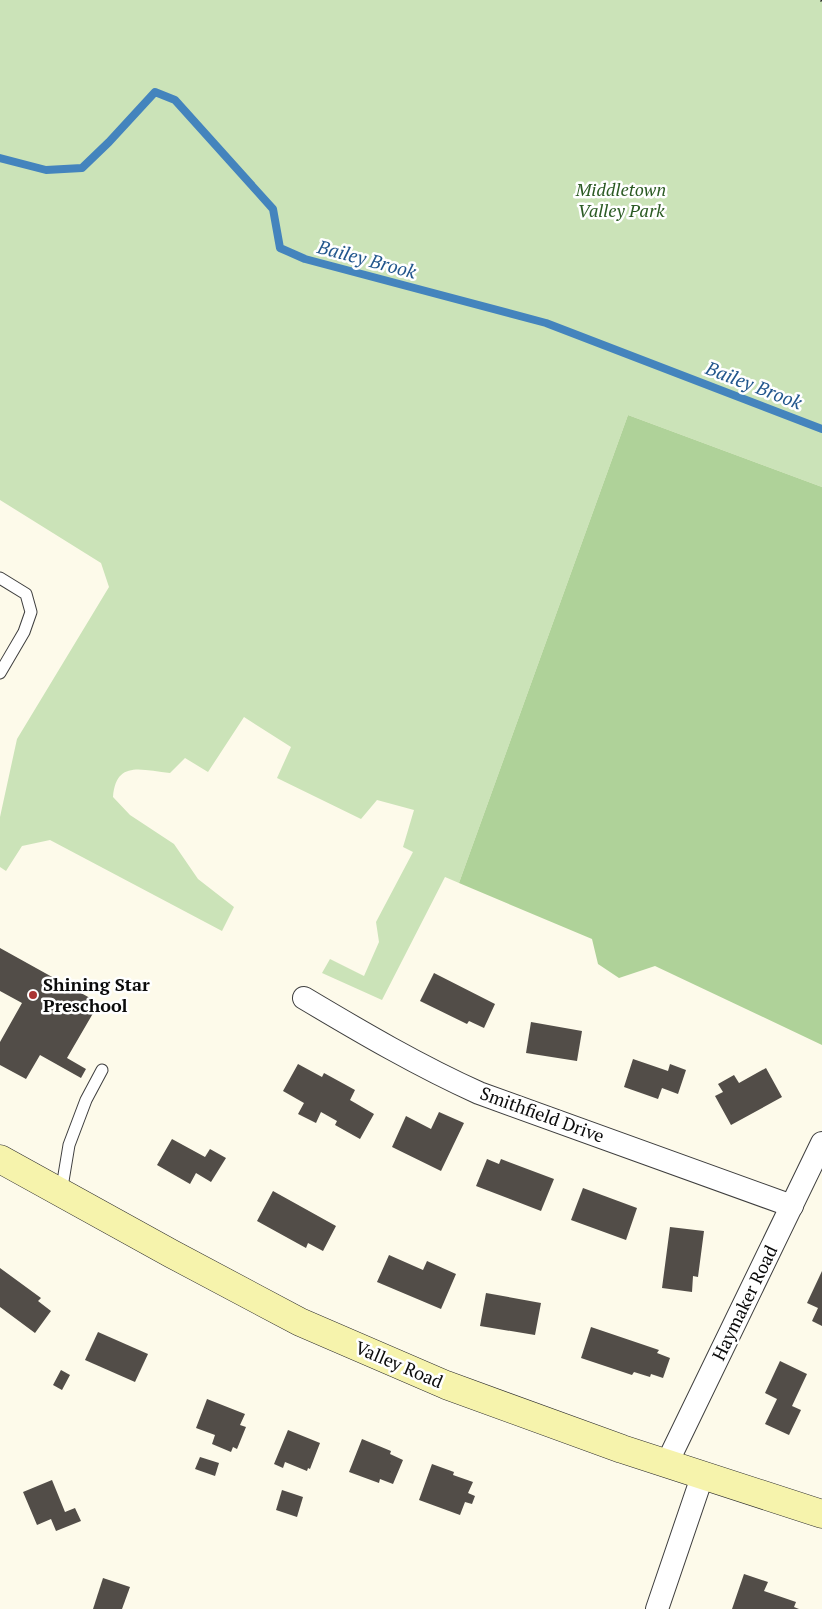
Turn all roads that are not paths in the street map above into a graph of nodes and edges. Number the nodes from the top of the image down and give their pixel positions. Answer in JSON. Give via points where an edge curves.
{"nodes":[{"id":1,"x":0,"y":578,"type":"edge"},
{"id":2,"x":0,"y":673,"type":"edge"},
{"id":3,"x":304,"y":998,"type":"dead end"},
{"id":4,"x":102,"y":1070,"type":"dead end"},
{"id":5,"x":822,"y":1143,"type":"edge"},
{"id":6,"x":0,"y":1159,"type":"edge"},
{"id":7,"x":62,"y":1193,"type":"junction"},
{"id":8,"x":792,"y":1206,"type":"junction"},
{"id":9,"x":666,"y":1463,"type":"junction"},
{"id":10,"x":703,"y":1474,"type":"junction"},
{"id":11,"x":822,"y":1514,"type":"edge"},
{"id":12,"x":656,"y":1609,"type":"edge"}],
"edges":[{"from":1,"to":2,"type":"lane","via":[[26,594],[31,612],[24,632]]},
{"from":3,"to":8,"type":"street","name":"Smithfield Drive","via":[[449,1080],[479,1093]]},
{"from":4,"to":7,"type":"lane","via":[[86,1100],[69,1145]]},
{"from":5,"to":8,"type":"street","name":"Haymaker Road"},
{"from":6,"to":7,"type":"main road","name":"Valley Road"},
{"from":7,"to":9,"type":"main road","name":"Valley Road","via":[[300,1322],[446,1385]]},
{"from":8,"to":9,"type":"street","name":"Haymaker Road"},
{"from":9,"to":10,"type":"main road","name":"Valley Road"},
{"from":10,"to":11,"type":"main road","name":"Valley Road"},
{"from":10,"to":12,"type":"street"}]}
